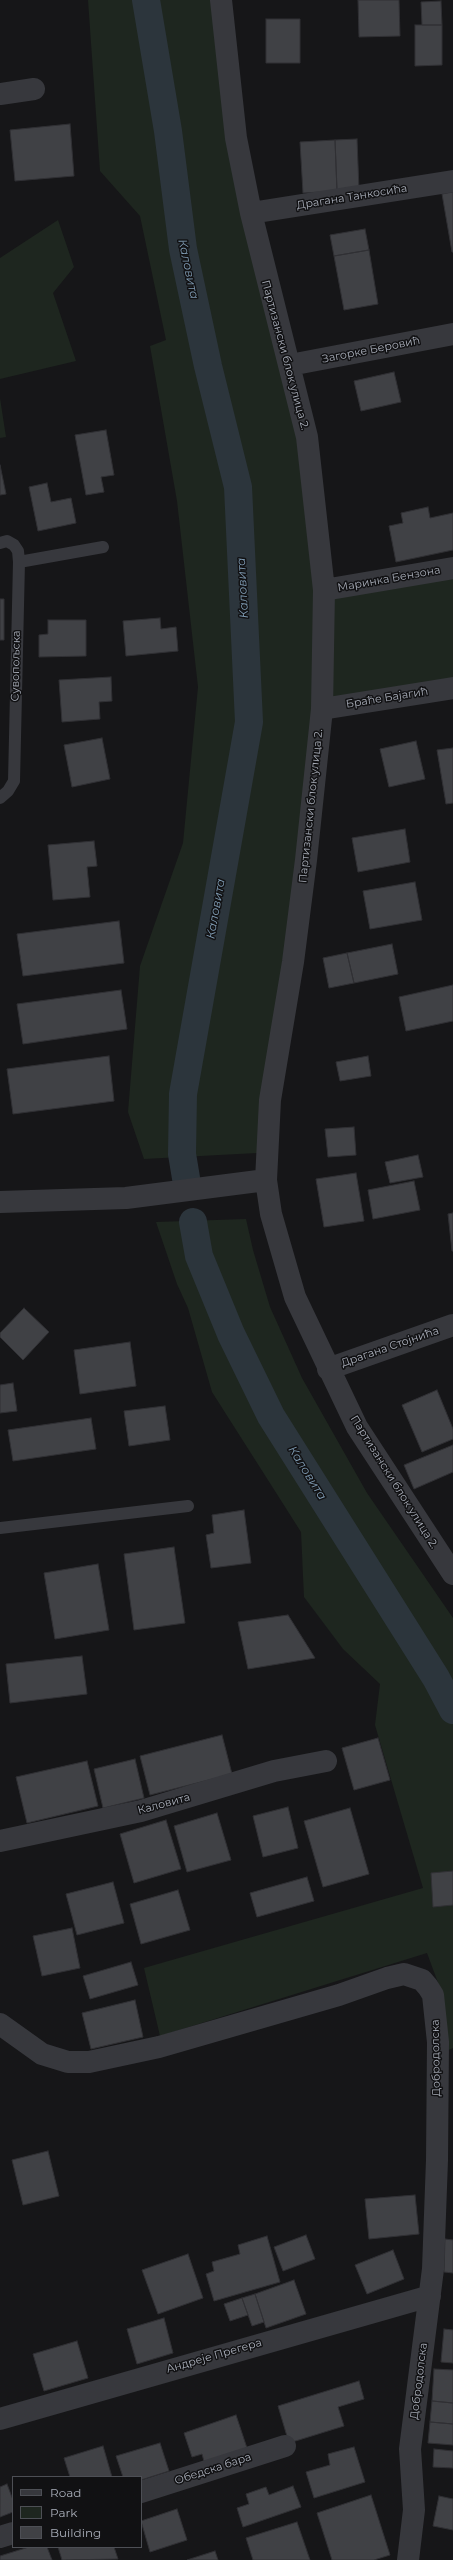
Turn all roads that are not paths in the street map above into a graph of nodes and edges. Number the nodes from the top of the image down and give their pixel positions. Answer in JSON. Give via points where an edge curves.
{"nodes":[{"id":1,"x":221,"y":0,"type":"edge"},
{"id":2,"x":34,"y":89,"type":"dead end"},
{"id":3,"x":0,"y":94,"type":"edge"},
{"id":4,"x":453,"y":182,"type":"edge"},
{"id":5,"x":251,"y":213,"type":"junction"},
{"id":6,"x":453,"y":334,"type":"edge"},
{"id":7,"x":290,"y":365,"type":"junction"},
{"id":8,"x":0,"y":543,"type":"edge"},
{"id":9,"x":102,"y":547,"type":"dead end"},
{"id":10,"x":19,"y":562,"type":"junction"},
{"id":11,"x":453,"y":568,"type":"edge"},
{"id":12,"x":324,"y":590,"type":"junction"},
{"id":13,"x":453,"y":688,"type":"edge"},
{"id":14,"x":322,"y":709,"type":"junction"},
{"id":15,"x":0,"y":798,"type":"edge"},
{"id":16,"x":266,"y":1180,"type":"junction"},
{"id":17,"x":0,"y":1202,"type":"edge"},
{"id":18,"x":453,"y":1325,"type":"edge"},
{"id":19,"x":328,"y":1369,"type":"junction"},
{"id":20,"x":188,"y":1506,"type":"dead end"},
{"id":21,"x":0,"y":1528,"type":"edge"},
{"id":22,"x":453,"y":1574,"type":"edge"},
{"id":23,"x":326,"y":1761,"type":"dead end"},
{"id":24,"x":0,"y":1841,"type":"edge"},
{"id":25,"x":0,"y":2024,"type":"edge"},
{"id":26,"x":430,"y":2296,"type":"junction"},
{"id":27,"x":0,"y":2419,"type":"edge"},
{"id":28,"x":285,"y":2446,"type":"dead end"},
{"id":29,"x":142,"y":2492,"type":"edge"},
{"id":30,"x":12,"y":2533,"type":"edge"},
{"id":31,"x":0,"y":2538,"type":"edge"},
{"id":32,"x":408,"y":2560,"type":"edge"}],
"edges":[{"from":1,"to":5,"type":"street","name":"Партизански блок улица 2.","via":[[236,138]]},
{"from":2,"to":3,"type":"street"},
{"from":4,"to":5,"type":"street","name":"Драгана Танкосића"},
{"from":5,"to":7,"type":"street","name":"Партизански блок улица 2.","via":[[267,286]]},
{"from":6,"to":7,"type":"street","name":"Загорке Беровић"},
{"from":7,"to":12,"type":"street","name":"Партизански блок улица 2.","via":[[307,437]]},
{"from":8,"to":10,"type":"lane","name":"Сувопољска","via":[[7,541],[14,545],[18,551]]},
{"from":9,"to":10,"type":"lane"},
{"from":10,"to":15,"type":"lane","name":"Сувопољска","via":[[14,781]]},
{"from":11,"to":12,"type":"street","name":"Маринка Бензона"},
{"from":12,"to":14,"type":"street","name":"Партизански блок улица 2."},
{"from":13,"to":14,"type":"street","name":"Браће Бајагић"},
{"from":14,"to":16,"type":"street","name":"Партизански блок улица 2.","via":[[294,962],[270,1100]]},
{"from":16,"to":17,"type":"street","via":[[126,1198]]},
{"from":16,"to":19,"type":"street","name":"Партизански блок улица 2.","via":[[271,1214],[295,1297]]},
{"from":18,"to":19,"type":"street","name":"Драгана Стојнића"},
{"from":19,"to":22,"type":"street","name":"Партизански блок улица 2.","via":[[357,1427]]},
{"from":20,"to":21,"type":"lane"},
{"from":23,"to":24,"type":"street","name":"Каловита","via":[[274,1771],[141,1811]]},
{"from":25,"to":26,"type":"street","name":"Добродолска","via":[[42,2054],[68,2062],[89,2062],[159,2047],[404,1974],[422,1980],[433,1995],[438,2042],[437,2160]]},
{"from":26,"to":27,"type":"street","name":"Андреје Прегера"},
{"from":26,"to":32,"type":"street","name":"Добродолска","via":[[410,2449],[414,2510]]},
{"from":28,"to":29,"type":"street","name":"Обедска бара"},
{"from":30,"to":31,"type":"street"}]}
